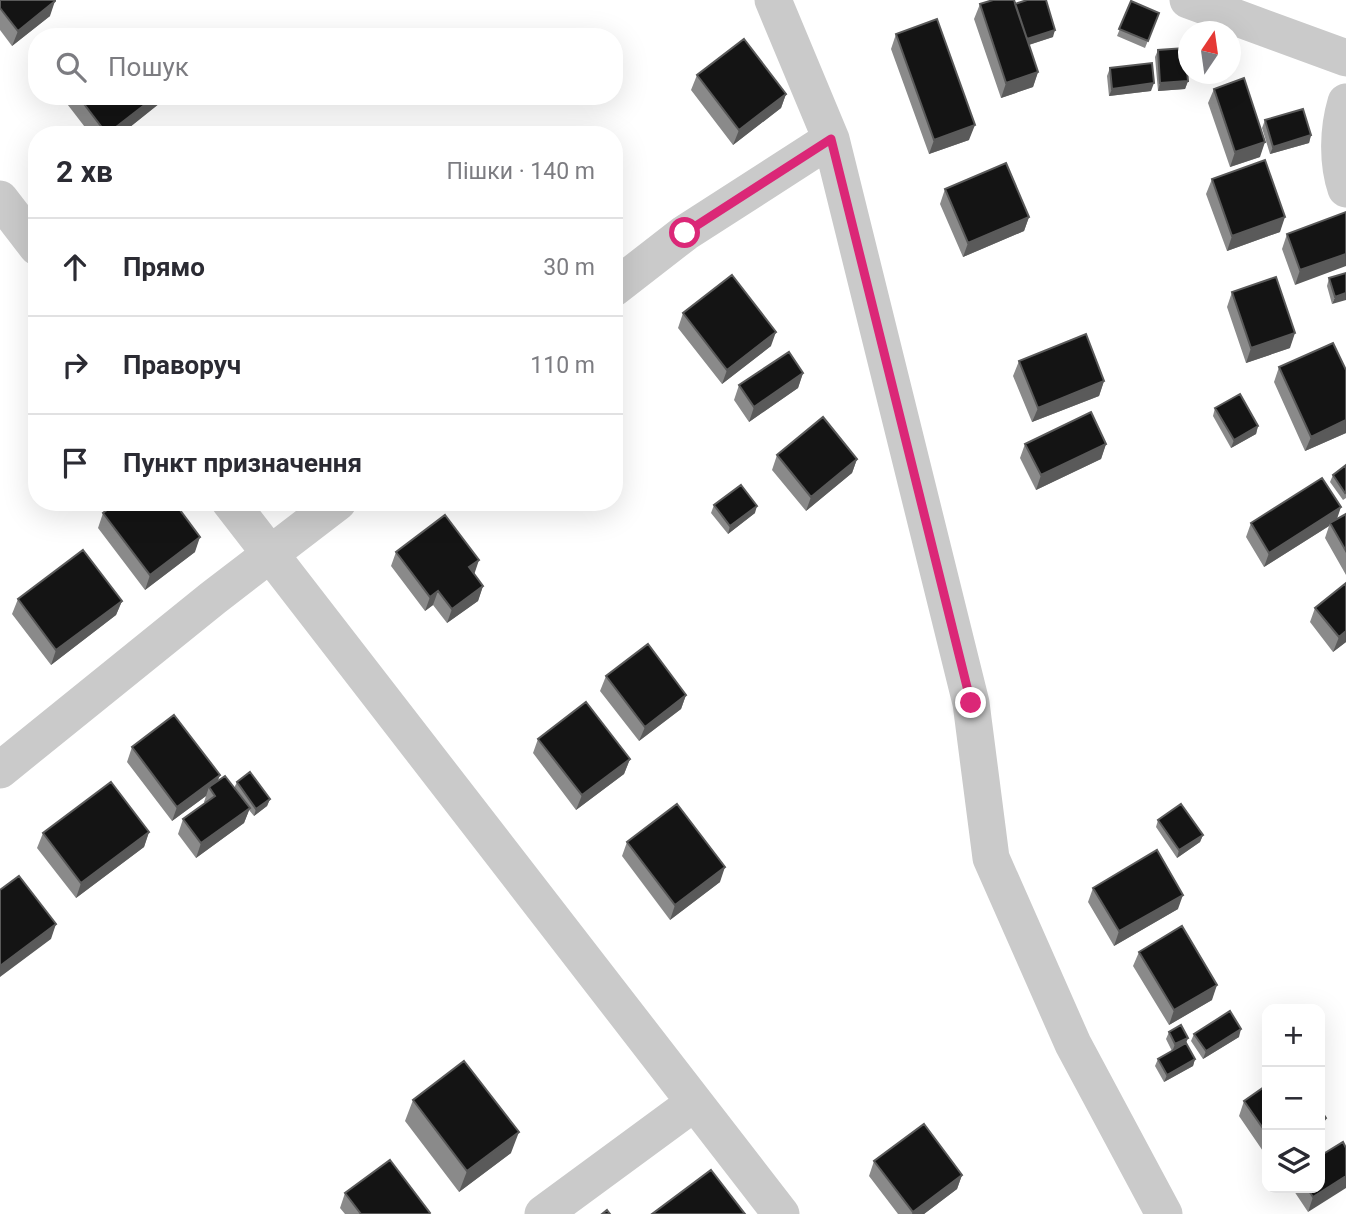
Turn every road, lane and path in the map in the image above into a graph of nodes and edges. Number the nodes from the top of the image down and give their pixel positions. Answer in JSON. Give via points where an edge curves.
{"nodes":[{"id":1,"x":773,"y":0,"type":"edge"},
{"id":2,"x":1188,"y":0,"type":"edge"},
{"id":3,"x":1346,"y":58,"type":"edge"},
{"id":4,"x":1346,"y":102,"type":"edge"},
{"id":5,"x":831,"y":139,"type":"junction"},
{"id":6,"x":1346,"y":189,"type":"edge"},
{"id":7,"x":0,"y":199,"type":"edge"},
{"id":8,"x":28,"y":235,"type":"edge"},
{"id":9,"x":623,"y":281,"type":"edge"},
{"id":10,"x":237,"y":511,"type":"edge"},
{"id":11,"x":326,"y":511,"type":"edge"},
{"id":12,"x":270,"y":555,"type":"junction"},
{"id":13,"x":0,"y":770,"type":"edge"},
{"id":14,"x":694,"y":1103,"type":"junction"},
{"id":15,"x":543,"y":1214,"type":"edge"},
{"id":16,"x":781,"y":1214,"type":"edge"},
{"id":17,"x":1164,"y":1214,"type":"edge"}],
"edges":[{"from":1,"to":5,"type":"street"},
{"from":2,"to":3,"type":"street"},
{"from":4,"to":6,"type":"street","via":[[1340,170]]},
{"from":5,"to":9,"type":"street","via":[[685,233]]},
{"from":5,"to":17,"type":"street","via":[[971,703],[991,858],[1073,1044]]},
{"from":7,"to":8,"type":"street"},
{"from":10,"to":12,"type":"street"},
{"from":11,"to":12,"type":"street"},
{"from":12,"to":13,"type":"street"},
{"from":12,"to":14,"type":"street"},
{"from":14,"to":15,"type":"street"},
{"from":14,"to":16,"type":"street"}]}
